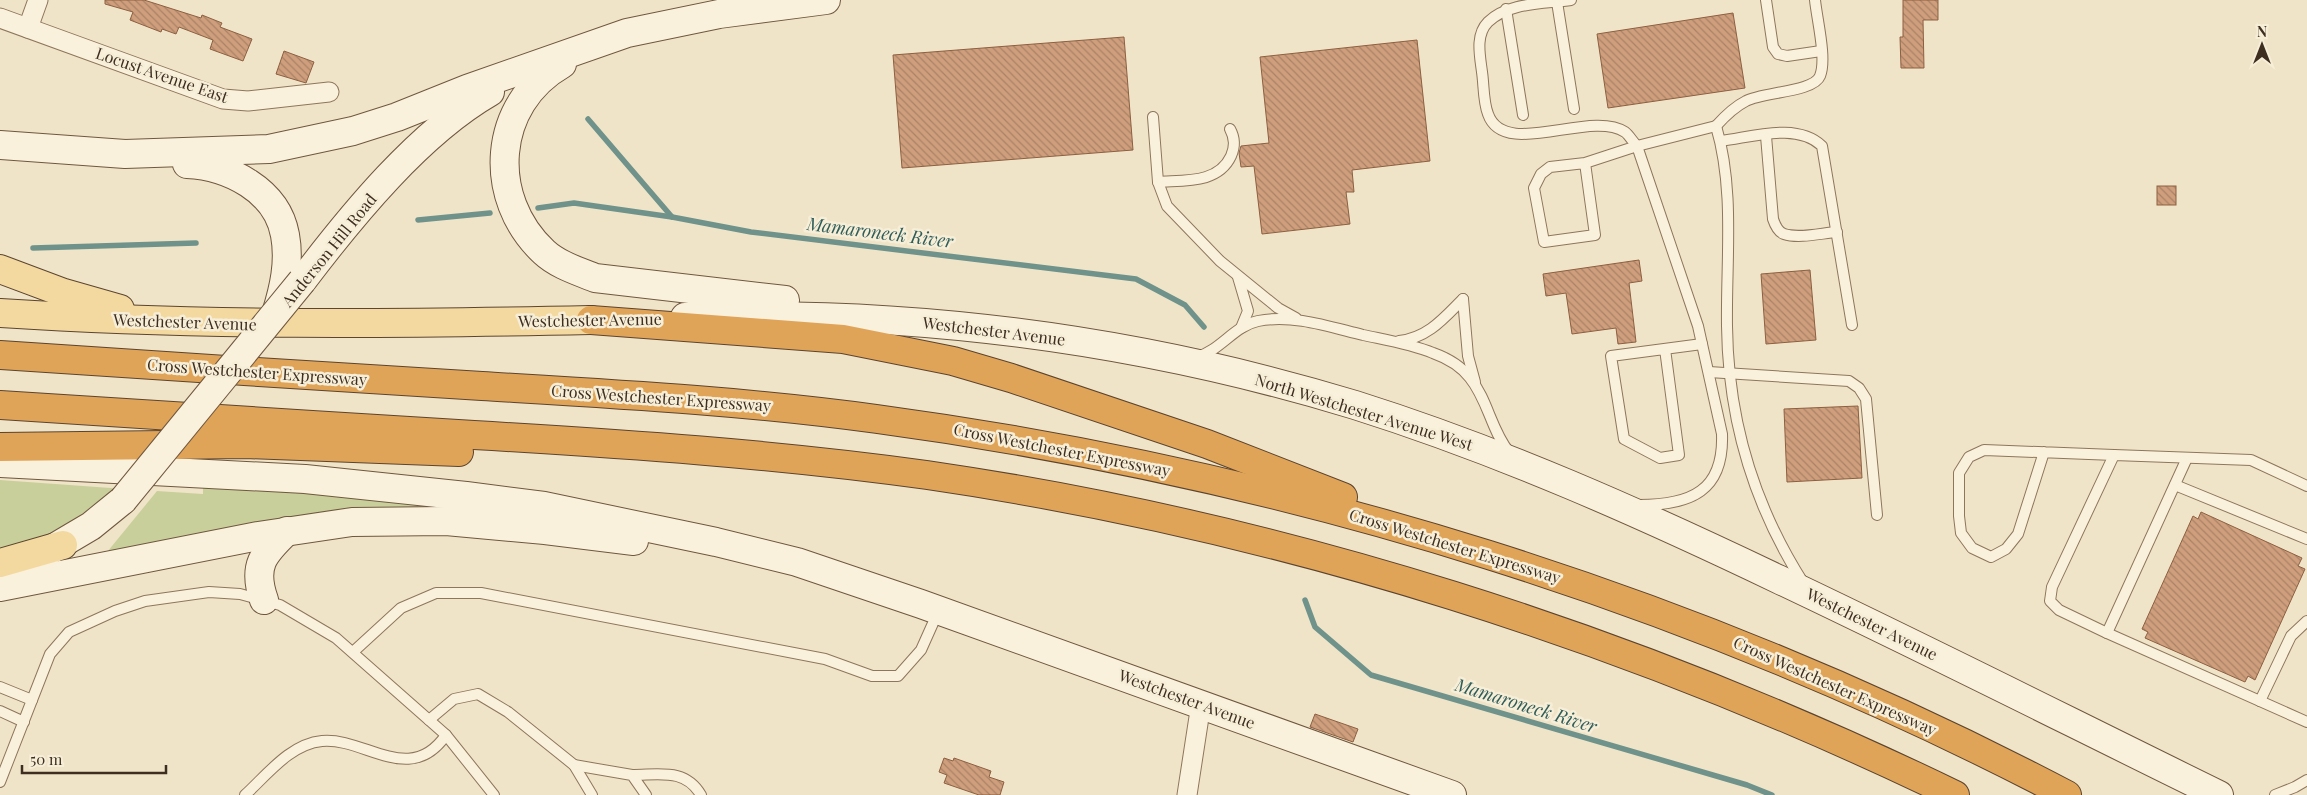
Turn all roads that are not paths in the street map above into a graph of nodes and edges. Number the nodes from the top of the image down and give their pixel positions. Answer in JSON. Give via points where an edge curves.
{"nodes":[{"id":1,"x":38,"y":0,"type":"edge"},
{"id":2,"x":826,"y":0,"type":"edge"},
{"id":3,"x":1571,"y":0,"type":"edge"},
{"id":4,"x":1766,"y":0,"type":"edge"},
{"id":5,"x":1815,"y":0,"type":"edge"},
{"id":6,"x":1557,"y":2,"type":"junction"},
{"id":7,"x":1506,"y":9,"type":"junction"},
{"id":8,"x":0,"y":18,"type":"edge"},
{"id":9,"x":28,"y":28,"type":"junction"},
{"id":10,"x":598,"y":43,"type":"junction"},
{"id":11,"x":1821,"y":52,"type":"junction"},
{"id":12,"x":535,"y":66,"type":"junction"},
{"id":13,"x":329,"y":92,"type":"dead end"},
{"id":14,"x":1574,"y":109,"type":"dead end"},
{"id":15,"x":1523,"y":116,"type":"dead end"},
{"id":16,"x":1154,"y":117,"type":"dead end"},
{"id":17,"x":1716,"y":126,"type":"junction"},
{"id":18,"x":1230,"y":130,"type":"dead end"},
{"id":19,"x":1766,"y":136,"type":"junction"},
{"id":20,"x":1721,"y":141,"type":"junction"},
{"id":21,"x":0,"y":145,"type":"edge"},
{"id":22,"x":1637,"y":146,"type":"junction"},
{"id":23,"x":57,"y":150,"type":"junction"},
{"id":24,"x":1585,"y":163,"type":"junction"},
{"id":25,"x":1158,"y":182,"type":"junction"},
{"id":26,"x":1836,"y":232,"type":"junction"},
{"id":27,"x":0,"y":269,"type":"edge"},
{"id":28,"x":1238,"y":276,"type":"junction"},
{"id":29,"x":294,"y":282,"type":"junction"},
{"id":30,"x":0,"y":313,"type":"edge"},
{"id":31,"x":591,"y":320,"type":"junction"},
{"id":32,"x":905,"y":320,"type":"junction"},
{"id":33,"x":1304,"y":322,"type":"junction"},
{"id":34,"x":215,"y":324,"type":"junction"},
{"id":35,"x":1852,"y":325,"type":"dead end"},
{"id":36,"x":1241,"y":328,"type":"junction"},
{"id":37,"x":1392,"y":342,"type":"junction"},
{"id":38,"x":1702,"y":344,"type":"junction"},
{"id":39,"x":1665,"y":349,"type":"junction"},
{"id":40,"x":0,"y":355,"type":"edge"},
{"id":41,"x":1176,"y":360,"type":"junction"},
{"id":42,"x":1710,"y":372,"type":"junction"},
{"id":43,"x":1731,"y":374,"type":"junction"},
{"id":44,"x":1478,"y":390,"type":"junction"},
{"id":45,"x":0,"y":405,"type":"edge"},
{"id":46,"x":0,"y":447,"type":"edge"},
{"id":47,"x":661,"y":447,"type":"junction"},
{"id":48,"x":2044,"y":452,"type":"junction"},
{"id":49,"x":2114,"y":455,"type":"junction"},
{"id":50,"x":2187,"y":458,"type":"junction"},
{"id":51,"x":0,"y":463,"type":"edge"},
{"id":52,"x":1520,"y":463,"type":"junction"},
{"id":53,"x":2175,"y":485,"type":"junction"},
{"id":54,"x":2307,"y":486,"type":"edge"},
{"id":55,"x":1620,"y":505,"type":"junction"},
{"id":56,"x":1877,"y":515,"type":"dead end"},
{"id":57,"x":288,"y":531,"type":"junction"},
{"id":58,"x":2307,"y":540,"type":"edge"},
{"id":59,"x":63,"y":545,"type":"junction"},
{"id":60,"x":1484,"y":552,"type":"junction"},
{"id":61,"x":0,"y":563,"type":"edge"},
{"id":62,"x":0,"y":574,"type":"edge"},
{"id":63,"x":0,"y":587,"type":"edge"},
{"id":64,"x":1812,"y":595,"type":"junction"},
{"id":65,"x":264,"y":600,"type":"junction"},
{"id":66,"x":930,"y":607,"type":"junction"},
{"id":67,"x":2307,"y":620,"type":"edge"},
{"id":68,"x":2107,"y":633,"type":"junction"},
{"id":69,"x":352,"y":652,"type":"junction"},
{"id":70,"x":0,"y":687,"type":"edge"},
{"id":71,"x":32,"y":700,"type":"junction"},
{"id":72,"x":2260,"y":701,"type":"junction"},
{"id":73,"x":1200,"y":704,"type":"junction"},
{"id":74,"x":0,"y":711,"type":"edge"},
{"id":75,"x":430,"y":720,"type":"junction"},
{"id":76,"x":24,"y":722,"type":"junction"},
{"id":77,"x":2307,"y":722,"type":"edge"},
{"id":78,"x":446,"y":735,"type":"junction"},
{"id":79,"x":574,"y":765,"type":"junction"},
{"id":80,"x":632,"y":775,"type":"junction"},
{"id":81,"x":2307,"y":780,"type":"edge"},
{"id":82,"x":0,"y":782,"type":"edge"},
{"id":83,"x":245,"y":795,"type":"edge"},
{"id":84,"x":494,"y":795,"type":"edge"},
{"id":85,"x":592,"y":795,"type":"edge"},
{"id":86,"x":646,"y":795,"type":"edge"},
{"id":87,"x":700,"y":795,"type":"edge"},
{"id":88,"x":1187,"y":795,"type":"edge"},
{"id":89,"x":1452,"y":795,"type":"edge"},
{"id":90,"x":1955,"y":795,"type":"edge"},
{"id":91,"x":2067,"y":795,"type":"edge"},
{"id":92,"x":2219,"y":795,"type":"edge"},
{"id":93,"x":2275,"y":795,"type":"edge"}],
"edges":[{"from":1,"to":9,"type":"street"},
{"from":2,"to":10,"type":"main road","name":"Anderson Hill Road","via":[[710,16],[627,33]]},
{"from":3,"to":6,"type":"lane"},
{"from":4,"to":11,"type":"lane","via":[[1773,47],[1778,54]]},
{"from":5,"to":11,"type":"lane"},
{"from":6,"to":7,"type":"lane"},
{"from":6,"to":14,"type":"lane"},
{"from":7,"to":15,"type":"lane"},
{"from":7,"to":22,"type":"lane","via":[[1486,24],[1479,48],[1488,114],[1497,128],[1516,135],[1603,124],[1625,132]]},
{"from":8,"to":9,"type":"street","name":"Locust Avenue East"},
{"from":9,"to":13,"type":"street","name":"Locust Avenue East","via":[[223,99],[248,102]]},
{"from":10,"to":12,"type":"main road","name":"Anderson Hill Road"},
{"from":10,"to":32,"type":"main road","via":[[538,81],[520,103],[508,139],[504,163],[511,203],[518,220],[545,253],[595,278],[777,299]]},
{"from":11,"to":17,"type":"lane","via":[[1820,78],[1810,87],[1770,92],[1747,100],[1731,110]]},
{"from":12,"to":23,"type":"main road","name":"Anderson Hill Road","via":[[397,117],[352,131],[269,149],[125,154]]},
{"from":12,"to":29,"type":"main road","name":"Anderson Hill Road","via":[[483,96],[444,125],[412,154]]},
{"from":16,"to":25,"type":"lane"},
{"from":17,"to":20,"type":"lane"},
{"from":17,"to":22,"type":"lane"},
{"from":18,"to":25,"type":"lane","via":[[1234,140],[1233,151],[1221,170],[1201,179]]},
{"from":19,"to":20,"type":"lane"},
{"from":19,"to":26,"type":"lane","via":[[1796,132],[1814,138],[1822,146]]},
{"from":19,"to":26,"type":"lane","via":[[1776,227],[1784,234],[1795,235]]},
{"from":20,"to":43,"type":"lane","via":[[1728,224],[1727,327]]},
{"from":21,"to":23,"type":"main road","name":"Anderson Hill Road"},
{"from":22,"to":24,"type":"lane"},
{"from":22,"to":38,"type":"lane"},
{"from":23,"to":29,"type":"main road","via":[[201,165],[240,178],[256,187],[278,216],[285,234]]},
{"from":24,"to":24,"type":"lane","via":[[1550,167],[1541,174],[1534,188],[1544,242],[1595,234]]},
{"from":25,"to":28,"type":"lane","via":[[1167,206]]},
{"from":26,"to":35,"type":"lane"},
{"from":27,"to":34,"type":"main road","via":[[131,312]]},
{"from":28,"to":33,"type":"lane","via":[[1288,314]]},
{"from":28,"to":36,"type":"lane","via":[[1248,311]]},
{"from":29,"to":59,"type":"main road","name":"Anderson Hill Road","bridge":true,"via":[[276,314],[124,500]]},
{"from":30,"to":34,"type":"main road","name":"Westchester Avenue"},
{"from":31,"to":32,"type":"main road","name":"Westchester Avenue","via":[[768,314]]},
{"from":31,"to":34,"type":"main road","name":"Westchester Avenue"},
{"from":31,"to":60,"type":"highway","via":[[843,339],[953,361],[1208,444]]},
{"from":32,"to":41,"type":"main road","name":"Westchester Avenue","via":[[1077,340]]},
{"from":33,"to":36,"type":"lane","via":[[1273,319]]},
{"from":33,"to":37,"type":"lane"},
{"from":36,"to":41,"type":"lane","via":[[1208,354]]},
{"from":37,"to":44,"type":"lane","via":[[1447,359],[1470,378]]},
{"from":37,"to":44,"type":"lane","via":[[1410,340],[1432,329],[1463,298],[1468,356]]},
{"from":38,"to":39,"type":"lane"},
{"from":38,"to":42,"type":"lane"},
{"from":39,"to":39,"type":"lane","via":[[1611,356],[1624,439],[1660,458],[1679,455]]},
{"from":40,"to":60,"type":"highway","name":"Cross Westchester Expressway","via":[[666,397],[871,418],[1009,439],[1205,478],[1351,514]]},
{"from":41,"to":52,"type":"main road","name":"North Westchester Avenue West","via":[[1251,376],[1355,406]]},
{"from":42,"to":43,"type":"lane"},
{"from":42,"to":55,"type":"lane","via":[[1722,434],[1717,472],[1710,484],[1669,505]]},
{"from":43,"to":56,"type":"lane","via":[[1849,381],[1859,388],[1866,399]]},
{"from":43,"to":64,"type":"lane","via":[[1736,421],[1753,482],[1791,563]]},
{"from":44,"to":52,"type":"lane","via":[[1499,438]]},
{"from":45,"to":47,"type":"highway"},
{"from":46,"to":47,"type":"highway","via":[[246,444],[460,452]]},
{"from":47,"to":90,"type":"highway","via":[[795,459],[987,485],[1147,516],[1336,560],[1478,603],[1663,668],[1818,732]]},
{"from":48,"to":48,"type":"lane","via":[[1984,450],[1969,457],[1958,473],[1958,516],[1961,534],[1972,548],[1991,557],[2006,549],[2018,534]]},
{"from":48,"to":49,"type":"lane"},
{"from":49,"to":50,"type":"lane"},
{"from":49,"to":68,"type":"lane","via":[[2052,587],[2050,601],[2059,610]]},
{"from":50,"to":53,"type":"lane"},
{"from":50,"to":54,"type":"lane","via":[[2252,460]]},
{"from":51,"to":66,"type":"main road","via":[[304,479],[544,506],[797,562]]},
{"from":52,"to":55,"type":"main road","name":"Westchester Avenue"},
{"from":53,"to":58,"type":"lane"},
{"from":53,"to":68,"type":"lane"},
{"from":55,"to":64,"type":"main road","name":"Westchester Avenue"},
{"from":57,"to":63,"type":"main road"},
{"from":57,"to":65,"type":"main road","via":[[266,552],[260,565],[258,584]]},
{"from":57,"to":66,"type":"main road","via":[[394,520],[545,530],[692,550]]},
{"from":59,"to":61,"type":"main road"},
{"from":59,"to":62,"type":"main road","name":"Anderson Hill Road"},
{"from":60,"to":91,"type":"highway","name":"Cross Westchester Expressway","via":[[1747,646],[1907,715]]},
{"from":64,"to":92,"type":"main road","name":"Westchester Avenue"},
{"from":65,"to":69,"type":"lane","via":[[303,617]]},
{"from":65,"to":71,"type":"lane","via":[[209,592],[145,601],[86,623],[69,632],[57,644]]},
{"from":66,"to":69,"type":"lane","via":[[921,650],[898,676],[872,676],[825,659],[481,593],[436,593],[400,608]]},
{"from":66,"to":73,"type":"main road","name":"Westchester Avenue"},
{"from":67,"to":72,"type":"lane","via":[[2290,636]]},
{"from":68,"to":72,"type":"lane"},
{"from":69,"to":75,"type":"lane"},
{"from":70,"to":71,"type":"lane"},
{"from":71,"to":76,"type":"lane"},
{"from":72,"to":77,"type":"lane"},
{"from":73,"to":88,"type":"street"},
{"from":73,"to":89,"type":"main road","name":"Westchester Avenue"},
{"from":74,"to":76,"type":"lane"},
{"from":75,"to":78,"type":"lane"},
{"from":75,"to":79,"type":"lane","via":[[454,699],[478,694],[508,712]]},
{"from":76,"to":82,"type":"lane"},
{"from":78,"to":83,"type":"lane","via":[[430,752],[414,758],[376,755],[322,741],[294,749]]},
{"from":78,"to":84,"type":"lane"},
{"from":79,"to":80,"type":"lane"},
{"from":79,"to":85,"type":"lane"},
{"from":80,"to":86,"type":"lane"},
{"from":80,"to":87,"type":"lane","via":[[683,776],[694,784]]},
{"from":81,"to":93,"type":"lane"}]}
